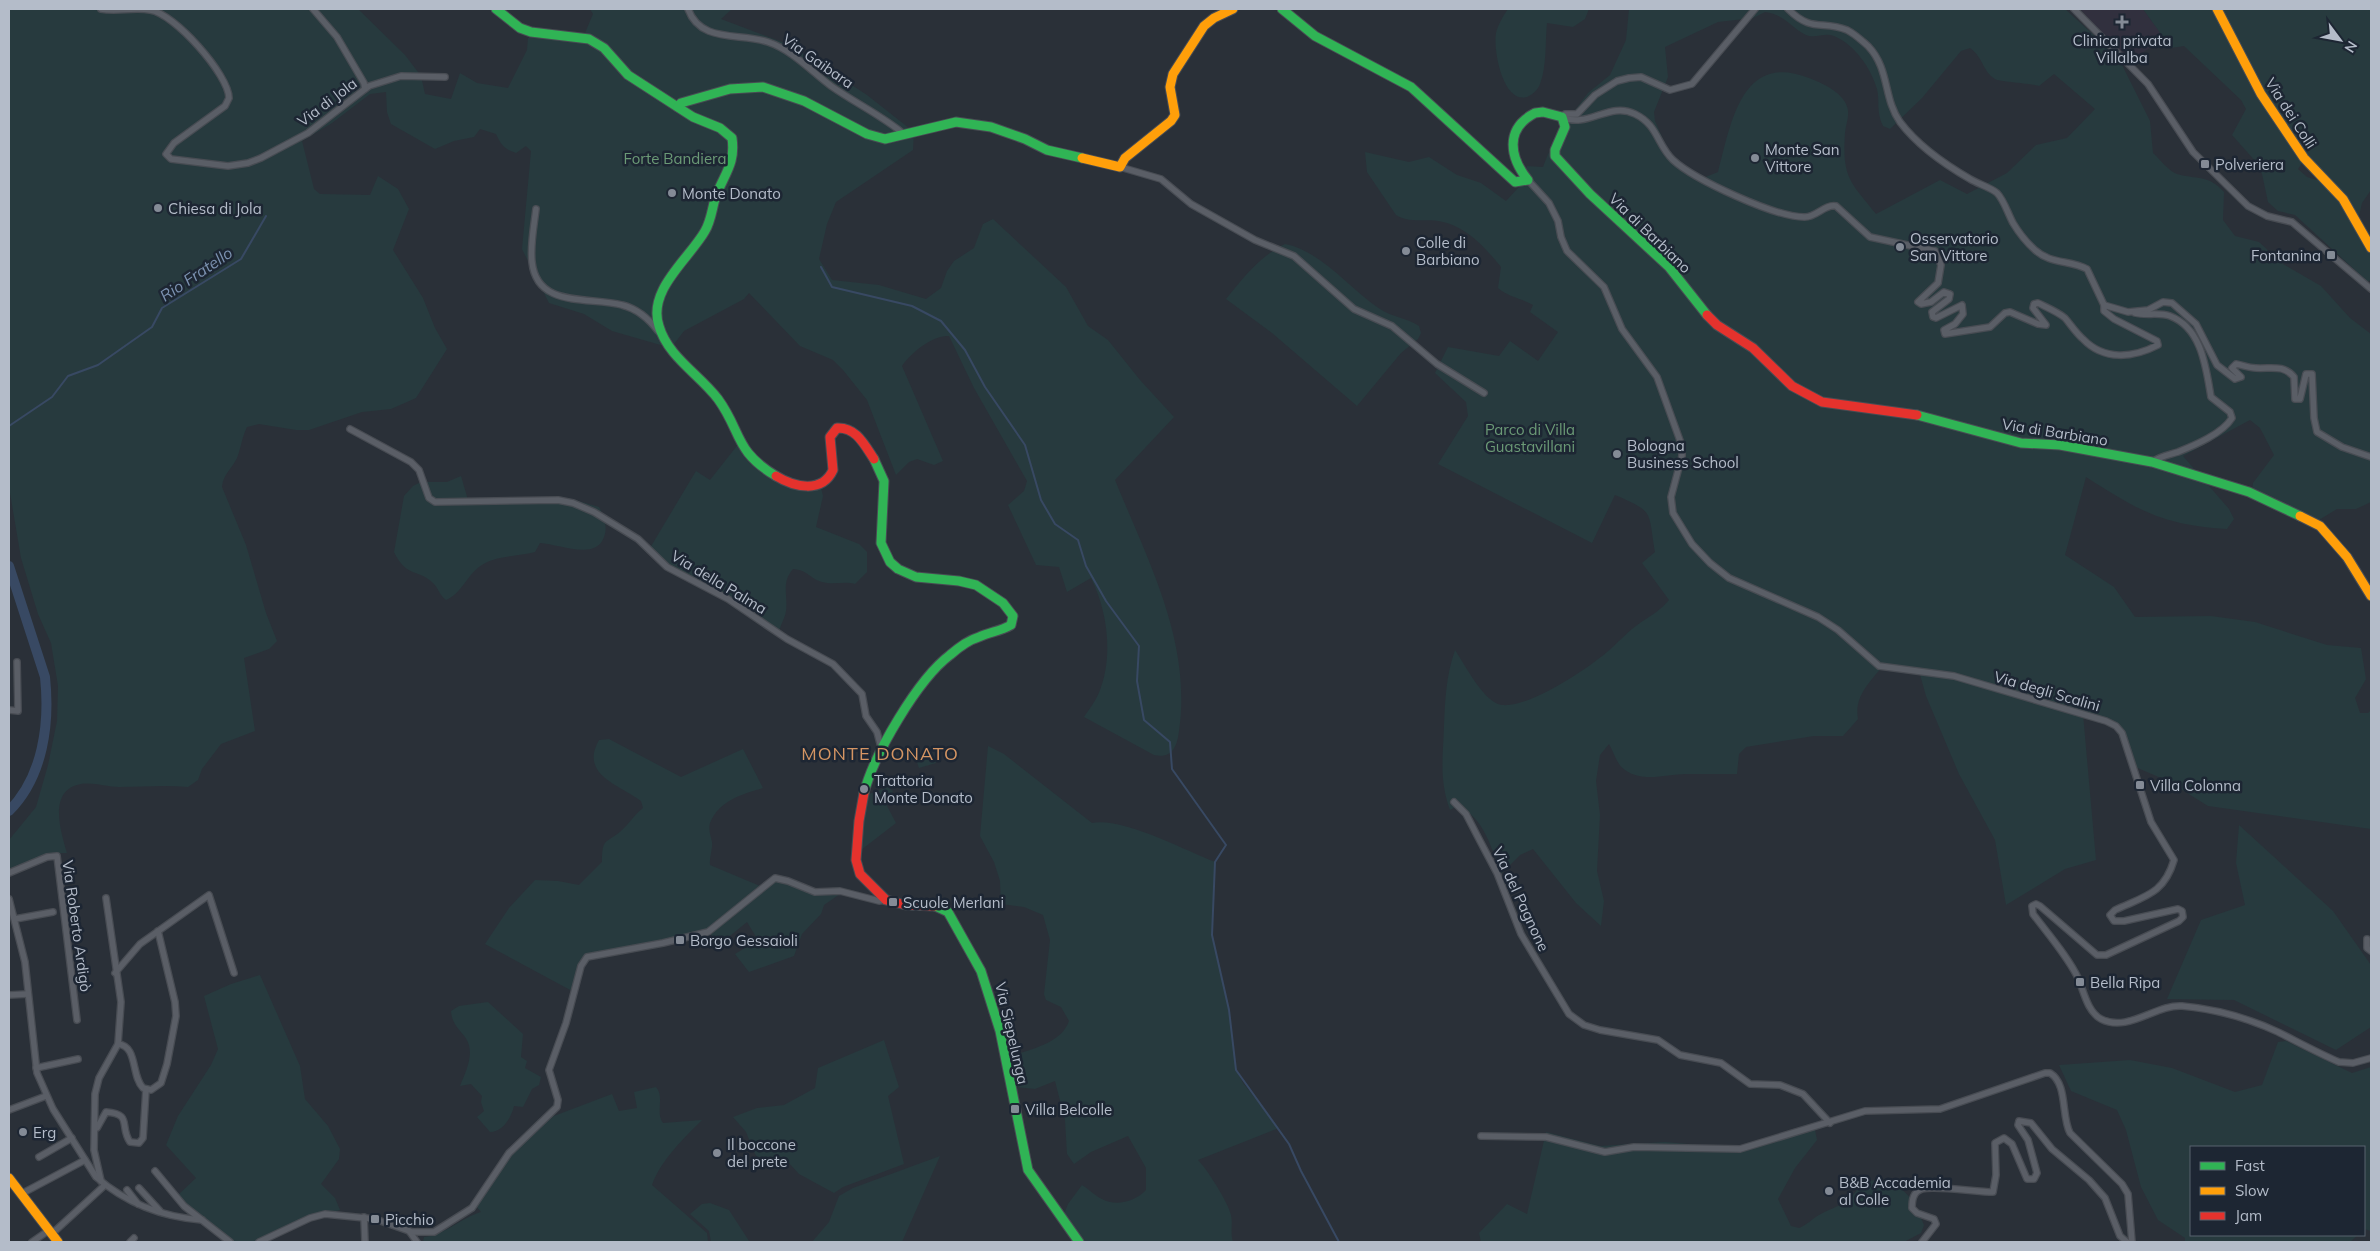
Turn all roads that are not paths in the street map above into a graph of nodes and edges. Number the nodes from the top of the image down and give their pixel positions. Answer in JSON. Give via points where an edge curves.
{"nodes":[{"id":1,"x":101,"y":9,"type":"edge"},
{"id":2,"x":313,"y":9,"type":"edge"},
{"id":3,"x":496,"y":9,"type":"edge"},
{"id":4,"x":688,"y":9,"type":"edge"},
{"id":5,"x":1232,"y":9,"type":"edge"},
{"id":6,"x":1282,"y":9,"type":"edge"},
{"id":7,"x":1755,"y":9,"type":"edge"},
{"id":8,"x":1788,"y":9,"type":"edge"},
{"id":9,"x":2074,"y":9,"type":"edge"},
{"id":10,"x":2217,"y":9,"type":"edge"},
{"id":11,"x":445,"y":77,"type":"dead end"},
{"id":12,"x":365,"y":89,"type":"junction"},
{"id":13,"x":678,"y":107,"type":"junction"},
{"id":14,"x":1562,"y":117,"type":"junction"},
{"id":15,"x":905,"y":135,"type":"junction"},
{"id":16,"x":1120,"y":167,"type":"junction"},
{"id":17,"x":1528,"y":180,"type":"junction"},
{"id":18,"x":536,"y":209,"type":"dead end"},
{"id":19,"x":2371,"y":248,"type":"edge"},
{"id":20,"x":2371,"y":289,"type":"edge"},
{"id":21,"x":2104,"y":305,"type":"junction"},
{"id":22,"x":2128,"y":312,"type":"junction"},
{"id":23,"x":665,"y":340,"type":"junction"},
{"id":24,"x":1484,"y":393,"type":"dead end"},
{"id":25,"x":350,"y":429,"type":"dead end"},
{"id":26,"x":2371,"y":457,"type":"edge"},
{"id":27,"x":2152,"y":462,"type":"junction"},
{"id":28,"x":2371,"y":596,"type":"edge"},
{"id":29,"x":17,"y":662,"type":"dead end"},
{"id":30,"x":9,"y":710,"type":"edge"},
{"id":31,"x":882,"y":751,"type":"junction"},
{"id":32,"x":1454,"y":802,"type":"dead end"},
{"id":33,"x":9,"y":873,"type":"edge"},
{"id":34,"x":106,"y":898,"type":"dead end"},
{"id":35,"x":9,"y":899,"type":"edge"},
{"id":36,"x":886,"y":900,"type":"junction"},
{"id":37,"x":53,"y":912,"type":"dead end"},
{"id":38,"x":15,"y":919,"type":"junction"},
{"id":39,"x":158,"y":930,"type":"junction"},
{"id":40,"x":2368,"y":939,"type":"dead end"},
{"id":41,"x":2371,"y":950,"type":"edge"},
{"id":42,"x":115,"y":973,"type":"junction"},
{"id":43,"x":234,"y":974,"type":"dead end"},
{"id":44,"x":28,"y":994,"type":"junction"},
{"id":45,"x":9,"y":995,"type":"edge"},
{"id":46,"x":77,"y":1020,"type":"dead end"},
{"id":47,"x":118,"y":1044,"type":"junction"},
{"id":48,"x":2371,"y":1058,"type":"edge"},
{"id":49,"x":78,"y":1059,"type":"dead end"},
{"id":50,"x":36,"y":1068,"type":"junction"},
{"id":51,"x":146,"y":1089,"type":"junction"},
{"id":52,"x":46,"y":1096,"type":"junction"},
{"id":53,"x":9,"y":1110,"type":"edge"},
{"id":54,"x":1830,"y":1123,"type":"junction"},
{"id":55,"x":95,"y":1128,"type":"junction"},
{"id":56,"x":1481,"y":1136,"type":"dead end"},
{"id":57,"x":72,"y":1138,"type":"junction"},
{"id":58,"x":39,"y":1157,"type":"dead end"},
{"id":59,"x":85,"y":1160,"type":"junction"},
{"id":60,"x":155,"y":1171,"type":"dead end"},
{"id":61,"x":9,"y":1178,"type":"edge"},
{"id":62,"x":103,"y":1183,"type":"junction"},
{"id":63,"x":140,"y":1188,"type":"dead end"},
{"id":64,"x":127,"y":1190,"type":"dead end"},
{"id":65,"x":21,"y":1194,"type":"junction"},
{"id":66,"x":139,"y":1205,"type":"junction"},
{"id":67,"x":162,"y":1212,"type":"junction"},
{"id":68,"x":364,"y":1217,"type":"junction"},
{"id":69,"x":202,"y":1220,"type":"junction"},
{"id":70,"x":409,"y":1231,"type":"junction"},
{"id":71,"x":50,"y":1232,"type":"junction"},
{"id":72,"x":32,"y":1242,"type":"edge"},
{"id":73,"x":58,"y":1242,"type":"edge"},
{"id":74,"x":230,"y":1242,"type":"edge"},
{"id":75,"x":259,"y":1242,"type":"edge"},
{"id":76,"x":365,"y":1242,"type":"edge"},
{"id":77,"x":417,"y":1242,"type":"edge"},
{"id":78,"x":1079,"y":1242,"type":"edge"},
{"id":79,"x":1922,"y":1242,"type":"edge"},
{"id":80,"x":2127,"y":1242,"type":"edge"},
{"id":81,"x":2132,"y":1242,"type":"edge"}],
"edges":[{"from":1,"to":12,"type":"street","name":"Via di Jola","via":[[152,10],[163,15],[210,61],[226,82],[229,98],[225,106],[168,150],[167,157],[180,161],[228,166],[248,163],[280,149],[321,124]]},
{"from":2,"to":12,"type":"street","via":[[337,37]]},
{"from":3,"to":13,"type":"street","via":[[530,32],[589,38],[604,48],[628,75]]},
{"from":4,"to":15,"type":"street","name":"Via Gaibara","via":[[697,25],[713,34],[753,39],[780,47],[832,87]]},
{"from":5,"to":16,"type":"street","via":[[1204,26],[1173,74],[1170,86],[1175,115],[1125,158]]},
{"from":6,"to":17,"type":"street","via":[[1302,28],[1412,87],[1511,180]]},
{"from":7,"to":14,"type":"street","via":[[1692,84],[1670,90],[1641,77],[1629,78],[1606,87],[1577,114]]},
{"from":8,"to":21,"type":"street","via":[[1796,17],[1816,26],[1844,29],[1855,34],[1883,67],[1891,104],[1907,131],[1937,157],[1997,194],[2013,223],[2035,250],[2048,259],[2087,269]]},
{"from":9,"to":20,"type":"street","via":[[2148,84],[2193,152],[2248,206],[2267,216],[2292,222]]},
{"from":10,"to":19,"type":"street","name":"Via dei Colli","via":[[2261,94],[2304,158],[2343,199]]},
{"from":11,"to":12,"type":"street","name":"Via di Jola","via":[[401,76]]},
{"from":13,"to":15,"type":"street","via":[[681,103],[730,88],[763,87],[804,101],[867,134],[885,139]]},
{"from":13,"to":23,"type":"street","via":[[720,128],[732,138],[735,153],[717,191],[707,228],[697,246],[660,292],[657,324]]},
{"from":14,"to":17,"type":"street","via":[[1534,113],[1514,136],[1511,147],[1514,161]]},
{"from":14,"to":21,"type":"street","via":[[1576,122],[1621,110],[1634,113],[1656,131],[1665,151],[1674,161],[1727,194],[1791,216],[1810,217],[1836,206],[1870,237],[1935,251],[1940,265],[1938,283],[1918,302],[1931,302],[1944,292],[1950,294],[1932,312],[1933,318],[1962,305],[1963,314],[1956,324],[1944,330],[1945,334],[1990,327],[2010,312],[2046,325],[2033,308],[2038,303],[2064,317],[2096,350],[2111,356],[2130,355],[2158,345],[2114,319],[2104,311]]},
{"from":14,"to":27,"type":"street","name":"Via di Barbiano","via":[[1565,127],[1555,156],[1590,194],[1669,266],[1712,320],[1753,348],[1792,386],[1822,402],[1915,415],[2021,443],[2060,446]]},
{"from":15,"to":16,"type":"street","via":[[956,122],[991,127],[1047,150]]},
{"from":16,"to":24,"type":"street","via":[[1161,179],[1191,204],[1255,240],[1294,256],[1354,309],[1392,326],[1452,375]]},
{"from":17,"to":48,"type":"street","name":"Via degli Scalini","via":[[1549,203],[1567,250],[1604,287],[1622,329],[1658,377],[1682,446],[1671,497],[1673,513],[1685,536],[1710,563],[1735,582],[1824,621],[1879,666],[1954,676],[2098,718],[2116,726],[2122,733],[2151,822],[2174,860],[2164,884],[2156,891],[2110,915],[2114,922],[2124,922],[2178,909],[2183,917],[2106,955],[2097,955],[2040,906],[2032,906],[2034,914],[2072,967],[2092,1010],[2102,1019],[2115,1022],[2181,1006],[2228,1014],[2254,1022],[2339,1062],[2353,1063]]},
{"from":18,"to":23,"type":"street","via":[[532,263],[536,279],[544,290],[586,302],[622,304],[632,308],[649,320]]},
{"from":21,"to":22,"type":"street"},
{"from":22,"to":26,"type":"street","via":[[2148,310],[2163,302],[2172,303],[2196,324],[2217,365],[2235,379],[2241,377],[2232,368],[2236,364],[2254,368],[2280,367],[2294,377],[2294,396],[2300,399],[2309,372],[2312,374],[2314,418],[2318,432],[2342,448]]},
{"from":22,"to":27,"type":"street","via":[[2170,316],[2184,324],[2194,335],[2201,351],[2211,397],[2230,412],[2232,418],[2203,440]]},
{"from":23,"to":31,"type":"street","via":[[684,365],[712,392],[749,457],[797,486],[818,486],[828,478],[833,470],[828,444],[831,433],[839,428],[855,432],[877,464],[884,481],[885,504],[879,524],[881,546],[890,563],[902,572],[916,576],[981,586],[1009,608],[1013,616],[1010,625],[978,637],[948,655],[925,680]]},
{"from":25,"to":31,"type":"street","name":"Via della Palma","via":[[411,462],[419,470],[429,498],[434,502],[558,500],[594,512],[613,523],[638,539],[667,567],[728,599],[787,639],[833,664],[862,694],[866,716],[877,732]]},
{"from":27,"to":28,"type":"street","name":"Via di Barbiano","via":[[2258,495],[2320,526],[2347,557]]},
{"from":29,"to":30,"type":"street","via":[[18,711]]},
{"from":31,"to":36,"type":"street","via":[[865,790],[856,860],[860,874]]},
{"from":32,"to":54,"type":"street","name":"Via del Pagnone","via":[[1466,814],[1497,873],[1521,934],[1569,1014],[1600,1030],[1658,1040],[1680,1055],[1721,1063],[1750,1084],[1780,1085],[1803,1094]]},
{"from":33,"to":46,"type":"street","name":"Via Roberto Ardigò","via":[[57,856]]},
{"from":34,"to":42,"type":"street"},
{"from":35,"to":38,"type":"street"},
{"from":36,"to":70,"type":"street","via":[[872,900],[840,891],[815,892],[775,878],[708,932],[587,957],[581,966],[549,1070],[557,1107],[509,1153],[472,1208],[434,1232]]},
{"from":36,"to":78,"type":"street","name":"Via Siepelunga","via":[[906,905],[936,906],[948,912],[982,971],[1000,1031],[1028,1170]]},
{"from":37,"to":38,"type":"street"},
{"from":38,"to":44,"type":"street","via":[[25,962]]},
{"from":39,"to":42,"type":"street","via":[[140,944]]},
{"from":39,"to":43,"type":"street","via":[[209,895]]},
{"from":39,"to":51,"type":"street","via":[[175,1002],[176,1021],[161,1082],[151,1090]]},
{"from":40,"to":41,"type":"street","via":[[2367,948]]},
{"from":42,"to":47,"type":"street","via":[[121,1002]]},
{"from":44,"to":45,"type":"street"},
{"from":44,"to":50,"type":"street"},
{"from":47,"to":51,"type":"street","via":[[129,1049],[136,1078]]},
{"from":47,"to":55,"type":"street","via":[[99,1078],[95,1094]]},
{"from":49,"to":50,"type":"street"},
{"from":50,"to":52,"type":"street"},
{"from":51,"to":55,"type":"street","via":[[139,1143],[130,1142],[120,1114],[106,1112]]},
{"from":52,"to":53,"type":"street"},
{"from":52,"to":57,"type":"street"},
{"from":54,"to":56,"type":"street","via":[[1740,1149],[1634,1147],[1605,1152],[1546,1137]]},
{"from":54,"to":81,"type":"street","via":[[1865,1111],[1940,1109],[2050,1073],[2060,1082],[2066,1126],[2070,1133],[2122,1184],[2128,1194]]},
{"from":55,"to":62,"type":"street","via":[[94,1150]]},
{"from":57,"to":58,"type":"street"},
{"from":57,"to":59,"type":"street"},
{"from":59,"to":62,"type":"street"},
{"from":59,"to":65,"type":"street"},
{"from":60,"to":69,"type":"street","via":[[184,1206]]},
{"from":61,"to":65,"type":"street"},
{"from":62,"to":66,"type":"street"},
{"from":62,"to":71,"type":"street"},
{"from":63,"to":67,"type":"street"},
{"from":64,"to":66,"type":"street"},
{"from":65,"to":71,"type":"street"},
{"from":66,"to":67,"type":"street"},
{"from":67,"to":69,"type":"street"},
{"from":68,"to":70,"type":"street"},
{"from":68,"to":75,"type":"street","via":[[318,1215]]},
{"from":68,"to":76,"type":"street"},
{"from":69,"to":74,"type":"street"},
{"from":70,"to":77,"type":"street"},
{"from":71,"to":72,"type":"street"},
{"from":71,"to":73,"type":"street"},
{"from":79,"to":80,"type":"street","via":[[1936,1224],[1934,1218],[1912,1208],[1915,1194],[1928,1188],[1993,1192],[1995,1143],[2004,1138],[2012,1144],[2027,1178],[2034,1179],[2037,1173],[2019,1121],[2031,1123],[2052,1149],[2089,1180],[2105,1198],[2120,1236]]}]}
